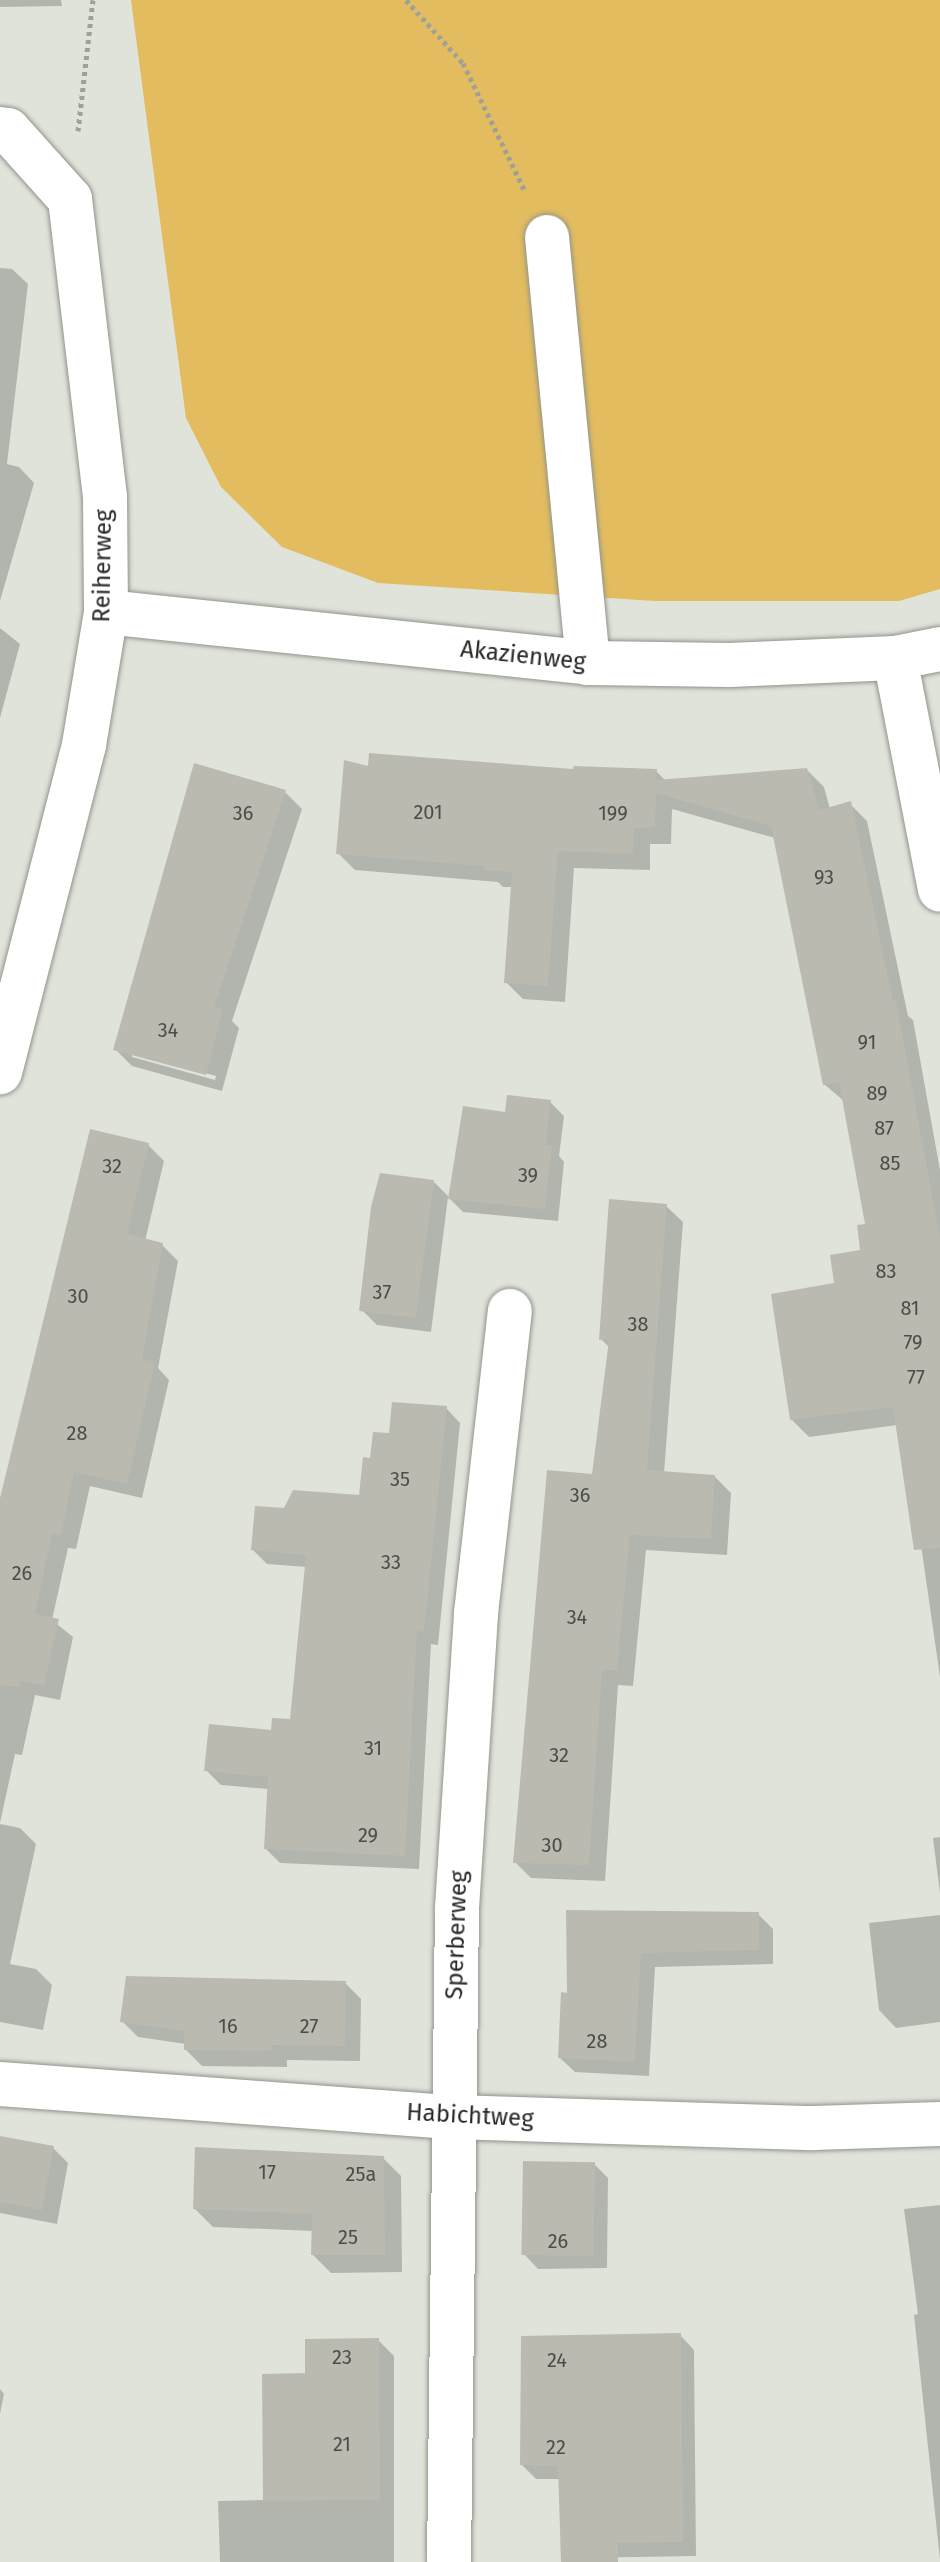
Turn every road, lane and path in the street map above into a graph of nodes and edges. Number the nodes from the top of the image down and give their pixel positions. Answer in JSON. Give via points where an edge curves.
{"nodes":[{"id":1,"x":93,"y":0,"type":"edge"},
{"id":2,"x":406,"y":0,"type":"edge"},
{"id":3,"x":0,"y":129,"type":"edge"},
{"id":4,"x":70,"y":199,"type":"junction"},
{"id":5,"x":547,"y":237,"type":"joint"},
{"id":6,"x":106,"y":612,"type":"junction"},
{"id":7,"x":940,"y":649,"type":"edge"},
{"id":8,"x":895,"y":658,"type":"junction"},
{"id":9,"x":588,"y":663,"type":"junction"},
{"id":10,"x":940,"y":890,"type":"edge"},
{"id":11,"x":0,"y":1072,"type":"edge"},
{"id":12,"x":510,"y":1311,"type":"dead end"},
{"id":13,"x":0,"y":2084,"type":"edge"},
{"id":14,"x":453,"y":2117,"type":"junction"},
{"id":15,"x":940,"y":2124,"type":"edge"},
{"id":16,"x":449,"y":2562,"type":"edge"}],
"edges":[{"from":1,"to":4,"type":"path"},
{"from":2,"to":5,"type":"path","via":[[463,63]]},
{"from":3,"to":4,"type":"street","via":[[8,130]]},
{"from":4,"to":6,"type":"street","name":"Reiherweg","via":[[105,497]]},
{"from":5,"to":9,"type":"street"},
{"from":6,"to":9,"type":"street","name":"Akazienweg"},
{"from":6,"to":11,"type":"street","name":"Reiherweg","via":[[84,745]]},
{"from":7,"to":8,"type":"street","name":"Akazienweg"},
{"from":8,"to":9,"type":"street","name":"Akazienweg","via":[[729,665]]},
{"from":8,"to":10,"type":"street"},
{"from":12,"to":14,"type":"street","name":"Sperberweg","via":[[476,1613],[457,1908]]},
{"from":13,"to":14,"type":"street","name":"Habichtweg"},
{"from":14,"to":15,"type":"street","name":"Habichtweg","via":[[813,2128]]},
{"from":14,"to":16,"type":"street","name":"Sperberweg"}]}
